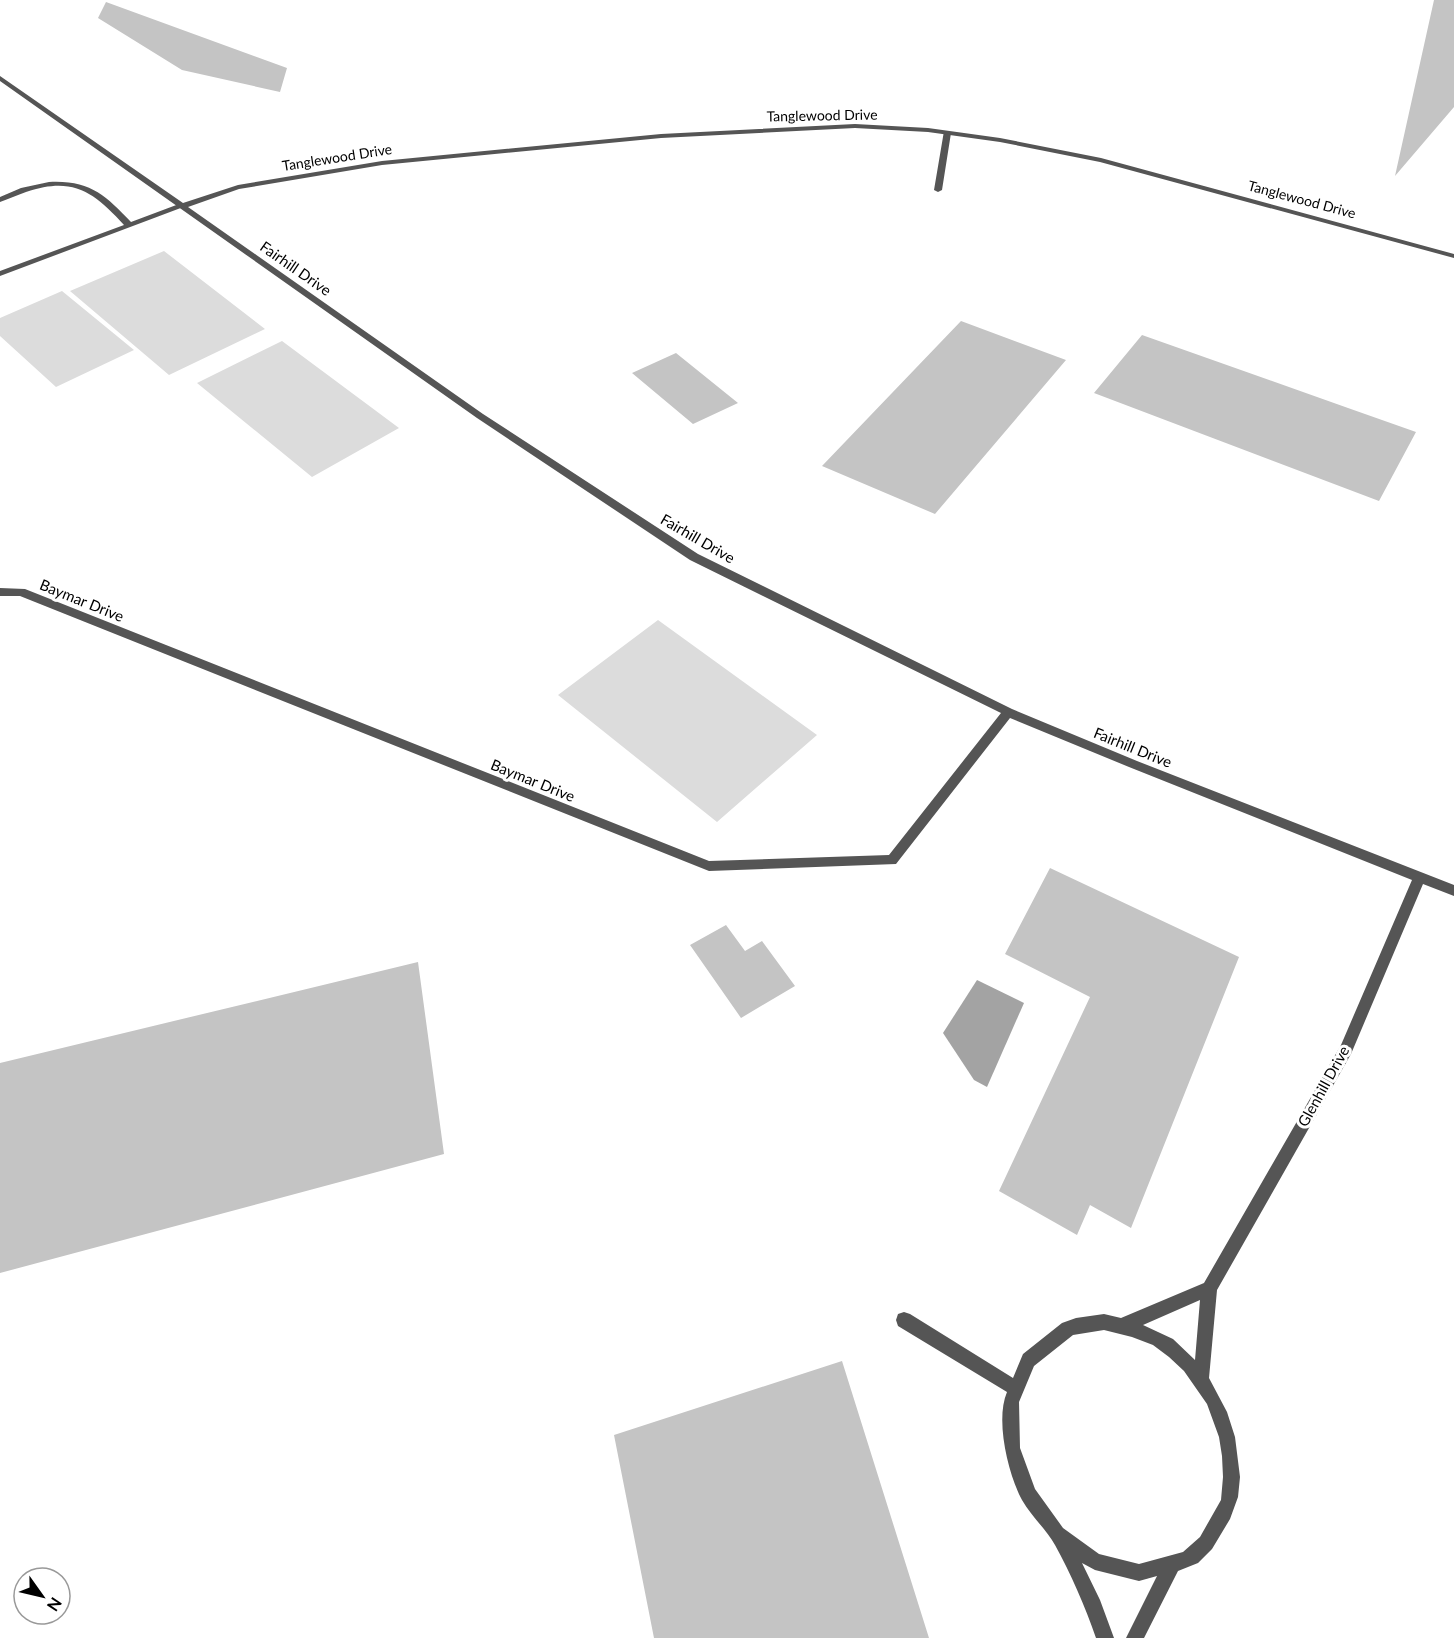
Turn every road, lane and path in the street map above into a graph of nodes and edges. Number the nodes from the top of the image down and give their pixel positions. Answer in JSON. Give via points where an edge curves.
{"nodes":[{"id":1,"x":0,"y":78,"type":"edge"},
{"id":2,"x":947,"y":133,"type":"junction"},
{"id":3,"x":938,"y":190,"type":"dead end"},
{"id":4,"x":0,"y":200,"type":"edge"},
{"id":5,"x":182,"y":206,"type":"junction"},
{"id":6,"x":129,"y":225,"type":"junction"},
{"id":7,"x":1454,"y":256,"type":"edge"},
{"id":8,"x":0,"y":274,"type":"edge"},
{"id":9,"x":0,"y":592,"type":"edge"},
{"id":10,"x":1008,"y":712,"type":"junction"},
{"id":11,"x":1420,"y":876,"type":"junction"},
{"id":12,"x":1454,"y":891,"type":"edge"},
{"id":13,"x":1209,"y":1288,"type":"junction"},
{"id":14,"x":904,"y":1320,"type":"dead end"},
{"id":15,"x":1122,"y":1327,"type":"junction"},
{"id":16,"x":1202,"y":1380,"type":"junction"},
{"id":17,"x":1015,"y":1388,"type":"junction"},
{"id":18,"x":1059,"y":1535,"type":"junction"},
{"id":19,"x":1172,"y":1565,"type":"junction"},
{"id":20,"x":1106,"y":1638,"type":"edge"},
{"id":21,"x":1135,"y":1638,"type":"edge"}],
"edges":[{"from":1,"to":5,"type":"street","name":"Fairhill Drive"},
{"from":2,"to":3,"type":"street"},
{"from":2,"to":5,"type":"street","name":"Tanglewood Drive","via":[[855,126],[661,136],[382,163],[238,187]]},
{"from":2,"to":7,"type":"street","name":"Tanglewood Drive","via":[[1101,160]]},
{"from":4,"to":6,"type":"street","via":[[33,186],[78,186],[100,195]]},
{"from":5,"to":6,"type":"street","name":"Tanglewood Drive"},
{"from":5,"to":10,"type":"street","name":"Fairhill Drive","via":[[480,416],[694,557]]},
{"from":6,"to":8,"type":"street","name":"Tanglewood Drive"},
{"from":9,"to":10,"type":"street","name":"Baymar Drive","via":[[21,592],[710,866],[892,860]]},
{"from":10,"to":11,"type":"street","name":"Fairhill Drive"},
{"from":11,"to":12,"type":"street","name":"Fairhill Drive"},
{"from":11,"to":13,"type":"street","name":"Glenhill Drive","via":[[1346,1048]]},
{"from":13,"to":15,"type":"street"},
{"from":13,"to":16,"type":"street","name":"Glenhill Drive"},
{"from":14,"to":17,"type":"street"},
{"from":15,"to":16,"type":"street","via":[[1140,1330],[1174,1350]]},
{"from":15,"to":17,"type":"street","via":[[1104,1322],[1071,1327],[1042,1344],[1021,1371]]},
{"from":16,"to":19,"type":"street","via":[[1223,1418],[1232,1460],[1229,1499],[1214,1534],[1189,1560]]},
{"from":17,"to":18,"type":"street","via":[[1010,1408],[1010,1447],[1023,1488],[1046,1524]]},
{"from":18,"to":19,"type":"street","via":[[1079,1553],[1116,1569],[1154,1572]]},
{"from":18,"to":20,"type":"street"},
{"from":19,"to":21,"type":"street"}]}
